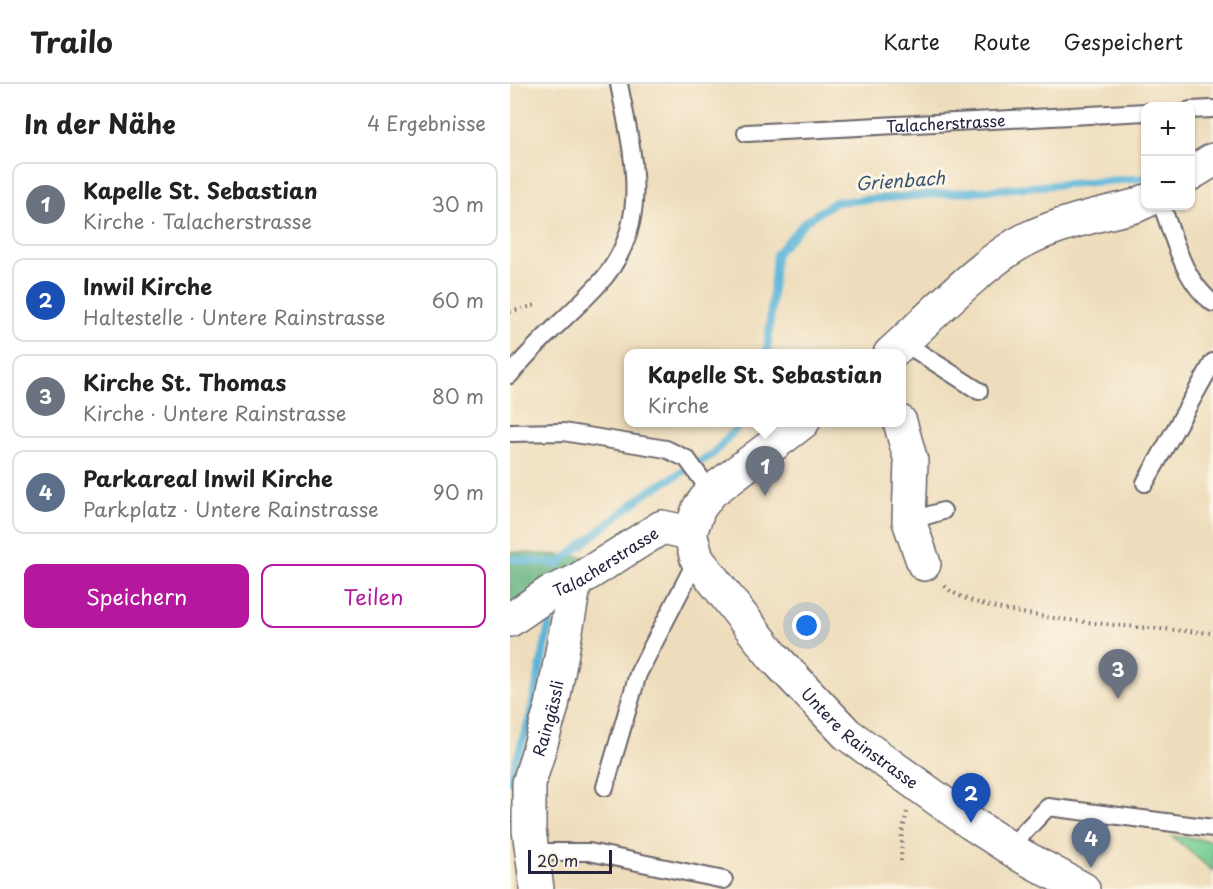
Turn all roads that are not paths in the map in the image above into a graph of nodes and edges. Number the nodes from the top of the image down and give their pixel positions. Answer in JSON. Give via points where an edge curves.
{"nodes":[{"id":1,"x":619,"y":84,"type":"edge"},
{"id":2,"x":1213,"y":109,"type":"edge"},
{"id":3,"x":1195,"y":110,"type":"edge"},
{"id":4,"x":1141,"y":112,"type":"edge"},
{"id":5,"x":746,"y":133,"type":"dead end"},
{"id":6,"x":1213,"y":160,"type":"edge"},
{"id":7,"x":1195,"y":171,"type":"edge"},
{"id":8,"x":1141,"y":203,"type":"edge"},
{"id":9,"x":1164,"y":210,"type":"edge"},
{"id":10,"x":1213,"y":303,"type":"edge"},
{"id":11,"x":897,"y":348,"type":"edge"},
{"id":12,"x":906,"y":353,"type":"edge"},
{"id":13,"x":1213,"y":362,"type":"edge"},
{"id":14,"x":510,"y":375,"type":"edge"},
{"id":15,"x":979,"y":391,"type":"dead end"},
{"id":16,"x":797,"y":427,"type":"edge"},
{"id":17,"x":901,"y":427,"type":"edge"},
{"id":18,"x":510,"y":433,"type":"edge"},
{"id":19,"x":1145,"y":483,"type":"dead end"},
{"id":20,"x":708,"y":488,"type":"junction"},
{"id":21,"x":943,"y":511,"type":"dead end"},
{"id":22,"x":909,"y":520,"type":"junction"},
{"id":23,"x":694,"y":546,"type":"junction"},
{"id":24,"x":924,"y":564,"type":"road end"},
{"id":25,"x":575,"y":582,"type":"junction"},
{"id":26,"x":510,"y":620,"type":"edge"},
{"id":27,"x":605,"y":786,"type":"dead end"},
{"id":28,"x":1213,"y":828,"type":"edge"},
{"id":29,"x":1009,"y":848,"type":"junction"},
{"id":30,"x":532,"y":852,"type":"junction"},
{"id":31,"x":724,"y":880,"type":"dead end"},
{"id":32,"x":537,"y":889,"type":"edge"},
{"id":33,"x":1083,"y":889,"type":"edge"}],
"edges":[{"from":1,"to":14,"type":"lane","via":[[633,154],[635,198],[629,240],[598,285],[529,350]]},
{"from":2,"to":3,"type":"lane"},
{"from":4,"to":5,"type":"lane","name":"Talacherstrasse"},
{"from":6,"to":7,"type":"street"},
{"from":8,"to":11,"type":"street","via":[[1068,222],[1027,239],[992,262]]},
{"from":9,"to":10,"type":"lane","via":[[1187,272],[1199,292]]},
{"from":12,"to":15,"type":"lane"},
{"from":13,"to":19,"type":"lane"},
{"from":16,"to":20,"type":"street"},
{"from":17,"to":22,"type":"street","via":[[910,461]]},
{"from":18,"to":20,"type":"lane","via":[[563,432],[666,449],[687,459]]},
{"from":20,"to":23,"type":"street","via":[[699,508]]},
{"from":21,"to":22,"type":"lane"},
{"from":22,"to":24,"type":"street"},
{"from":23,"to":25,"type":"street","name":"Talacherstrasse","via":[[662,527]]},
{"from":23,"to":27,"type":"lane","via":[[638,674]]},
{"from":23,"to":29,"type":"street","name":"Untere Rainstrasse","via":[[773,656],[846,734]]},
{"from":25,"to":26,"type":"street","name":"Talacherstrasse","via":[[549,593]]},
{"from":25,"to":30,"type":"street","name":"Raingässli","via":[[552,706],[529,783]]},
{"from":28,"to":29,"type":"lane","via":[[1047,807]]},
{"from":29,"to":33,"type":"street","name":"Untere Rainstrasse"},
{"from":30,"to":31,"type":"lane","via":[[589,852]]},
{"from":30,"to":32,"type":"street","name":"Raingässli"}]}
